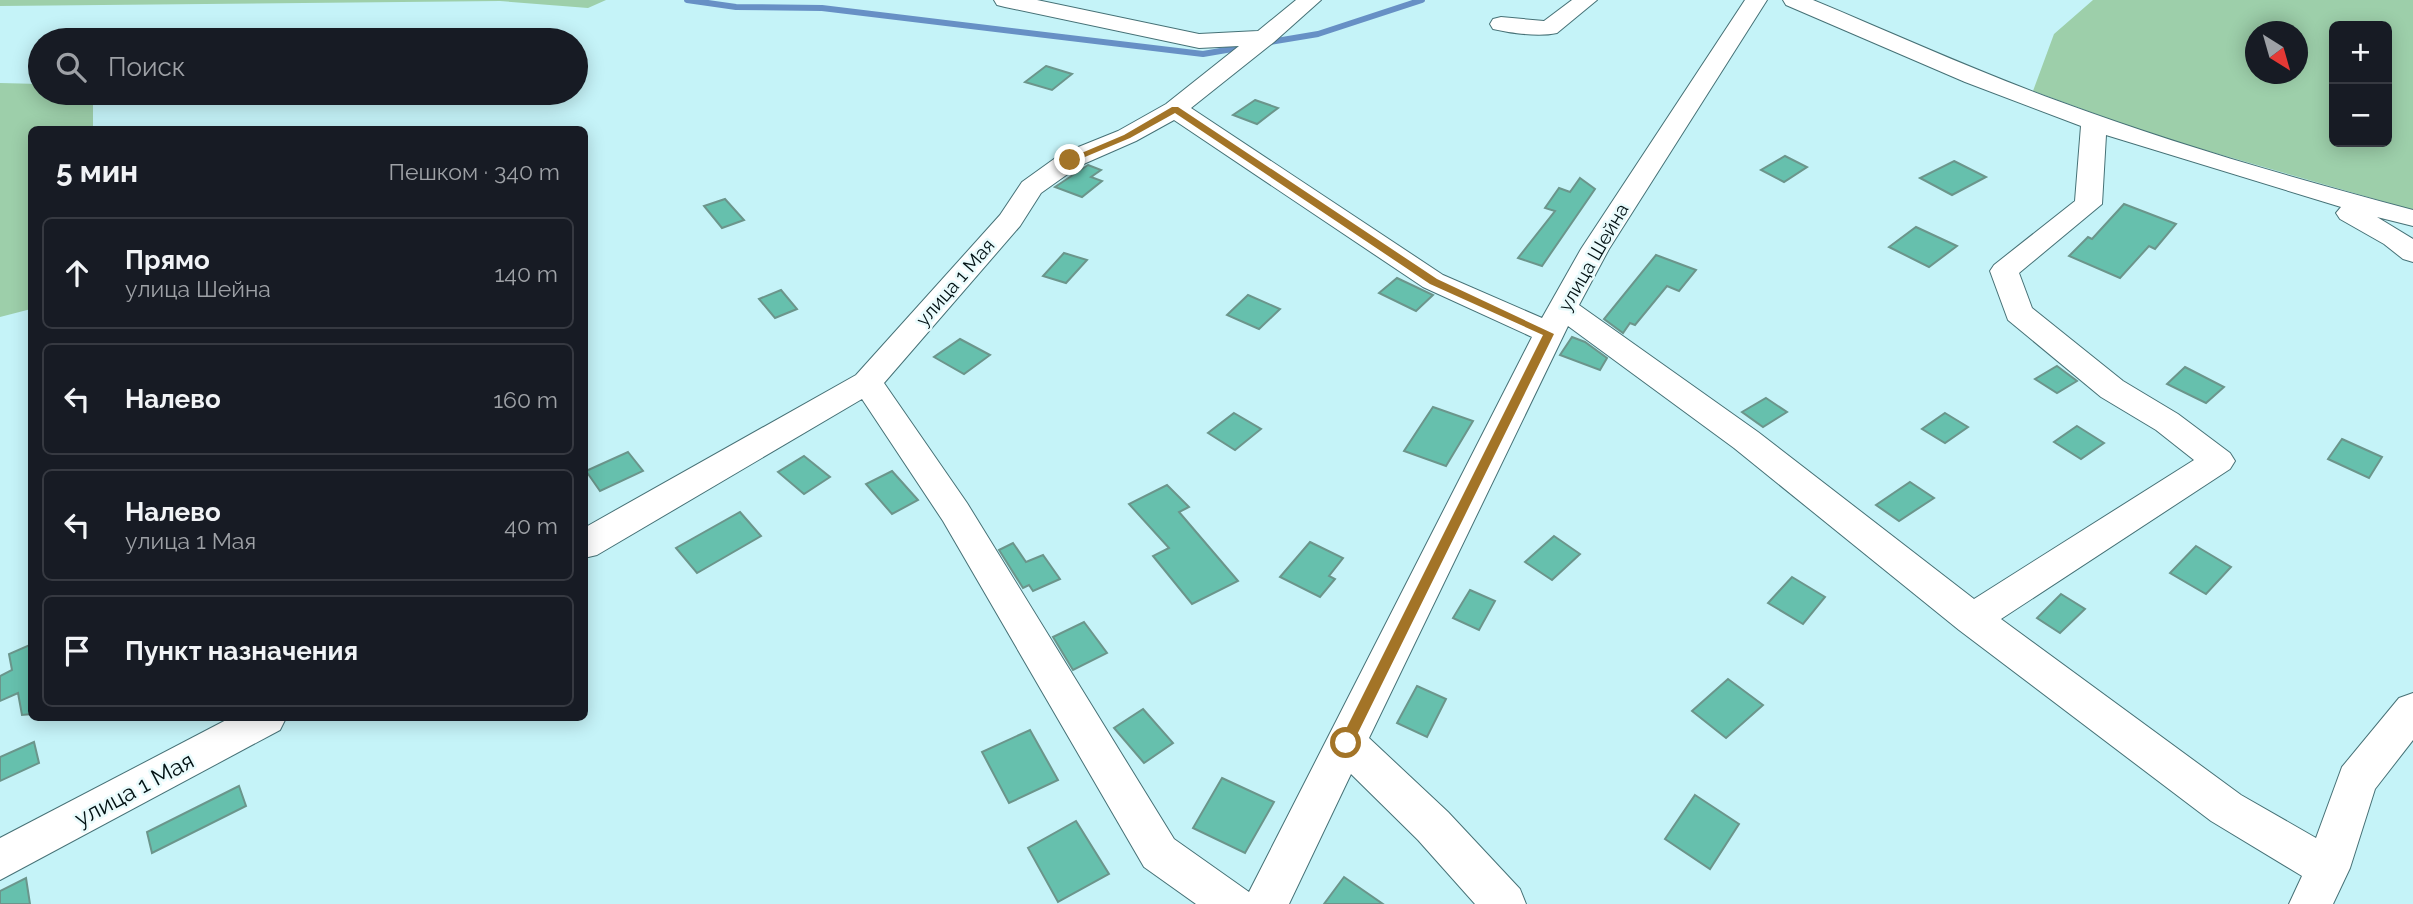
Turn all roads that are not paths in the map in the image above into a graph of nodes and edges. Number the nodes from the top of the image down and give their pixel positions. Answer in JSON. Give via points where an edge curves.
{"nodes":[{"id":1,"x":1005,"y":0,"type":"edge"},
{"id":2,"x":1310,"y":0,"type":"edge"},
{"id":3,"x":1586,"y":0,"type":"edge"},
{"id":4,"x":1756,"y":0,"type":"edge"},
{"id":5,"x":1794,"y":0,"type":"edge"},
{"id":6,"x":1067,"y":7,"type":"edge"},
{"id":7,"x":1501,"y":23,"type":"dead end"},
{"id":8,"x":1266,"y":37,"type":"junction"},
{"id":9,"x":1175,"y":109,"type":"junction"},
{"id":10,"x":2094,"y":121,"type":"junction"},
{"id":11,"x":2294,"y":187,"type":"junction"},
{"id":12,"x":2413,"y":218,"type":"edge"},
{"id":13,"x":2413,"y":253,"type":"edge"},
{"id":14,"x":1556,"y":321,"type":"junction"},
{"id":15,"x":867,"y":382,"type":"junction"},
{"id":16,"x":588,"y":543,"type":"edge"},
{"id":17,"x":1972,"y":619,"type":"junction"},
{"id":18,"x":2413,"y":710,"type":"edge"},
{"id":19,"x":260,"y":721,"type":"edge"},
{"id":20,"x":1346,"y":743,"type":"junction"},
{"id":21,"x":0,"y":860,"type":"edge"},
{"id":22,"x":2320,"y":886,"type":"edge"},
{"id":23,"x":1231,"y":904,"type":"edge"},
{"id":24,"x":1266,"y":904,"type":"edge"},
{"id":25,"x":1504,"y":904,"type":"edge"}],
"edges":[{"from":1,"to":6,"type":"street"},
{"from":2,"to":8,"type":"street","name":"улица 1 Мая"},
{"from":3,"to":7,"type":"street","via":[[1549,28]]},
{"from":4,"to":14,"type":"street","name":"улица Шейна","via":[[1595,249]]},
{"from":5,"to":10,"type":"street","via":[[2000,87]]},
{"from":6,"to":8,"type":"street","via":[[1199,41]]},
{"from":8,"to":9,"type":"street","name":"улица 1 Мая"},
{"from":9,"to":14,"type":"street","via":[[1433,281]]},
{"from":9,"to":15,"type":"street","name":"улица 1 Мая","via":[[1070,160],[1031,188],[1010,220]]},
{"from":10,"to":11,"type":"street"},
{"from":10,"to":17,"type":"street","via":[[2088,204],[2004,271],[2018,313],[2112,389],[2167,422],[2218,461]]},
{"from":11,"to":12,"type":"street"},
{"from":11,"to":13,"type":"street","via":[[2344,210]]},
{"from":14,"to":17,"type":"street","via":[[1746,440]]},
{"from":14,"to":20,"type":"street","name":"улица Шейна"},
{"from":15,"to":16,"type":"street","name":"улица 1 Мая"},
{"from":15,"to":23,"type":"street","via":[[955,512],[1159,853]]},
{"from":17,"to":22,"type":"street","via":[[2226,808]]},
{"from":18,"to":22,"type":"street","via":[[2357,780]]},
{"from":19,"to":21,"type":"street","name":"улица 1 Мая"},
{"from":20,"to":24,"type":"street","name":"улица Шейна"},
{"from":20,"to":25,"type":"street","via":[[1433,826]]}]}
